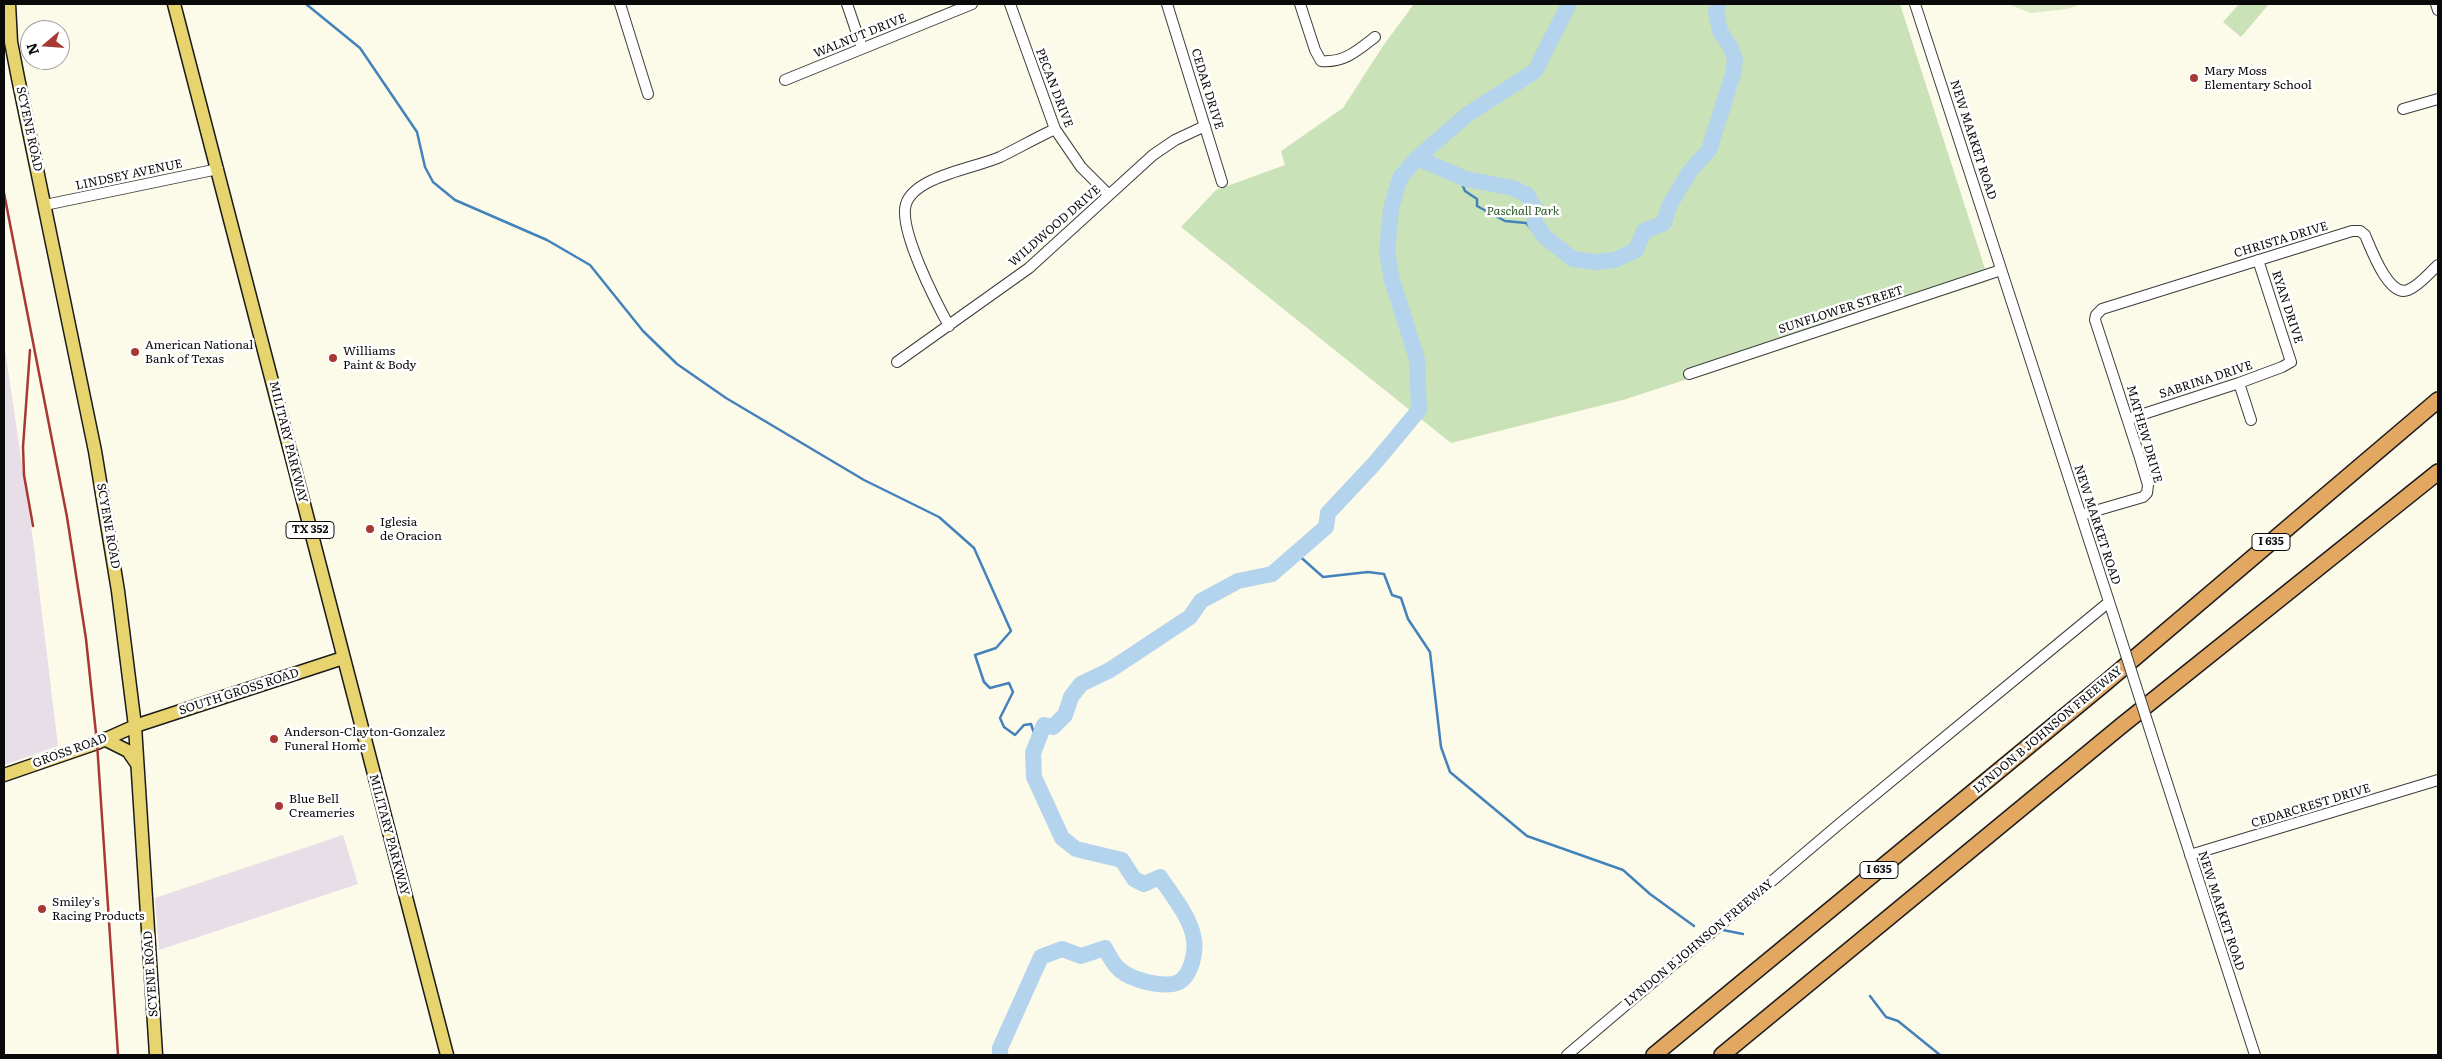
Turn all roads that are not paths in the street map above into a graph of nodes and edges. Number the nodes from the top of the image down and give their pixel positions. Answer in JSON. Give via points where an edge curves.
{"nodes":[{"id":1,"x":9,"y":4,"type":"edge"},
{"id":2,"x":174,"y":4,"type":"edge"},
{"id":3,"x":620,"y":4,"type":"edge"},
{"id":4,"x":847,"y":4,"type":"edge"},
{"id":5,"x":972,"y":4,"type":"edge"},
{"id":6,"x":1010,"y":4,"type":"edge"},
{"id":7,"x":1167,"y":4,"type":"edge"},
{"id":8,"x":1300,"y":4,"type":"edge"},
{"id":9,"x":1915,"y":4,"type":"edge"},
{"id":10,"x":2436,"y":4,"type":"edge"},
{"id":11,"x":2438,"y":10,"type":"edge"},
{"id":12,"x":1374,"y":37,"type":"dead end"},
{"id":13,"x":862,"y":48,"type":"junction"},
{"id":14,"x":785,"y":80,"type":"dead end"},
{"id":15,"x":648,"y":94,"type":"dead end"},
{"id":16,"x":2438,"y":98,"type":"edge"},
{"id":17,"x":2403,"y":109,"type":"dead end"},
{"id":18,"x":1205,"y":126,"type":"junction"},
{"id":19,"x":1055,"y":129,"type":"junction"},
{"id":20,"x":218,"y":169,"type":"junction"},
{"id":21,"x":1222,"y":182,"type":"dead end"},
{"id":22,"x":1109,"y":195,"type":"junction"},
{"id":23,"x":45,"y":205,"type":"junction"},
{"id":24,"x":2258,"y":260,"type":"junction"},
{"id":25,"x":2438,"y":265,"type":"edge"},
{"id":26,"x":2002,"y":270,"type":"junction"},
{"id":27,"x":2096,"y":315,"type":"joint"},
{"id":28,"x":949,"y":326,"type":"junction"},
{"id":29,"x":897,"y":362,"type":"dead end"},
{"id":30,"x":2291,"y":362,"type":"joint"},
{"id":31,"x":1689,"y":374,"type":"dead end"},
{"id":32,"x":2239,"y":383,"type":"junction"},
{"id":33,"x":2438,"y":400,"type":"edge"},
{"id":34,"x":2128,"y":419,"type":"junction"},
{"id":35,"x":2251,"y":420,"type":"dead end"},
{"id":36,"x":2438,"y":472,"type":"edge"},
{"id":37,"x":2081,"y":515,"type":"junction"},
{"id":38,"x":2109,"y":602,"type":"junction"},
{"id":39,"x":343,"y":658,"type":"junction"},
{"id":40,"x":135,"y":726,"type":"junction"},
{"id":41,"x":104,"y":739,"type":"junction"},
{"id":42,"x":137,"y":764,"type":"junction"},
{"id":43,"x":4,"y":775,"type":"edge"},
{"id":44,"x":2438,"y":780,"type":"edge"},
{"id":45,"x":2190,"y":855,"type":"junction"},
{"id":46,"x":156,"y":1055,"type":"edge"},
{"id":47,"x":447,"y":1055,"type":"edge"},
{"id":48,"x":1567,"y":1055,"type":"edge"},
{"id":49,"x":1654,"y":1055,"type":"edge"},
{"id":50,"x":1722,"y":1055,"type":"edge"},
{"id":51,"x":2255,"y":1055,"type":"edge"}],
"edges":[{"from":1,"to":23,"type":"main road","name":"SCYENE ROAD","via":[[11,42]]},
{"from":2,"to":20,"type":"main road","name":"MILITARY PARKWAY","number":"TX 352"},
{"from":3,"to":15,"type":"street"},
{"from":4,"to":13,"type":"street"},
{"from":5,"to":13,"type":"street","name":"WALNUT DRIVE"},
{"from":6,"to":19,"type":"street","name":"PECAN DRIVE"},
{"from":7,"to":18,"type":"street","name":"CEDAR DRIVE"},
{"from":8,"to":12,"type":"street","via":[[1321,61],[1335,62],[1350,56]]},
{"from":9,"to":26,"type":"street","name":"NEW MARKET ROAD"},
{"from":10,"to":11,"type":"street"},
{"from":13,"to":14,"type":"street","name":"WALNUT DRIVE"},
{"from":16,"to":17,"type":"street"},
{"from":18,"to":21,"type":"street","name":"CEDAR DRIVE"},
{"from":18,"to":22,"type":"street","name":"WILDWOOD DRIVE","via":[[1153,155]]},
{"from":19,"to":22,"type":"street","name":"PECAN DRIVE","via":[[1081,167]]},
{"from":19,"to":28,"type":"street","via":[[986,163],[930,182],[910,196],[905,212],[921,271]]},
{"from":20,"to":23,"type":"street","name":"LINDSEY AVENUE"},
{"from":20,"to":39,"type":"main road","name":"MILITARY PARKWAY","number":"TX 352"},
{"from":22,"to":28,"type":"street","name":"WILDWOOD DRIVE","via":[[1029,268]]},
{"from":23,"to":40,"type":"main road","name":"SCYENE ROAD","via":[[111,540]]},
{"from":24,"to":25,"type":"street","name":"CHRISTA DRIVE","via":[[2360,231],[2390,284],[2398,291],[2413,287]]},
{"from":24,"to":27,"type":"street","name":"CHRISTA DRIVE","via":[[2102,309]]},
{"from":24,"to":30,"type":"street","name":"RYAN DRIVE"},
{"from":26,"to":31,"type":"street","name":"SUNFLOWER STREET"},
{"from":26,"to":37,"type":"street","name":"NEW MARKET ROAD"},
{"from":27,"to":34,"type":"street","name":"MATHEW DRIVE"},
{"from":28,"to":29,"type":"street","name":"WILDWOOD DRIVE"},
{"from":30,"to":32,"type":"street","name":"SABRINA DRIVE"},
{"from":32,"to":34,"type":"street","name":"SABRINA DRIVE"},
{"from":32,"to":35,"type":"street"},
{"from":33,"to":49,"type":"highway","name":"LYNDON B JOHNSON FREEWAY","number":"I 635","via":[[2104,684]]},
{"from":34,"to":37,"type":"street","name":"MATHEW DRIVE","via":[[2148,485],[2147,493],[2143,497]]},
{"from":36,"to":50,"type":"highway","via":[[2113,732]]},
{"from":37,"to":38,"type":"street","name":"NEW MARKET ROAD"},
{"from":38,"to":45,"type":"street","name":"NEW MARKET ROAD","bridge":true},
{"from":38,"to":48,"type":"street","name":"LYNDON B JOHNSON FREEWAY","via":[[1838,825]]},
{"from":39,"to":40,"type":"main road","name":"SOUTH GROSS ROAD"},
{"from":39,"to":47,"type":"main road","name":"MILITARY PARKWAY","number":"TX 352"},
{"from":40,"to":41,"type":"main road","name":"GROSS ROAD"},
{"from":40,"to":42,"type":"main road","name":"SCYENE ROAD"},
{"from":41,"to":42,"type":"main road","via":[[124,748]]},
{"from":41,"to":43,"type":"main road","name":"GROSS ROAD"},
{"from":42,"to":46,"type":"main road","name":"SCYENE ROAD"},
{"from":44,"to":45,"type":"street","name":"CEDARCREST DRIVE"},
{"from":45,"to":51,"type":"street","name":"NEW MARKET ROAD"}]}
